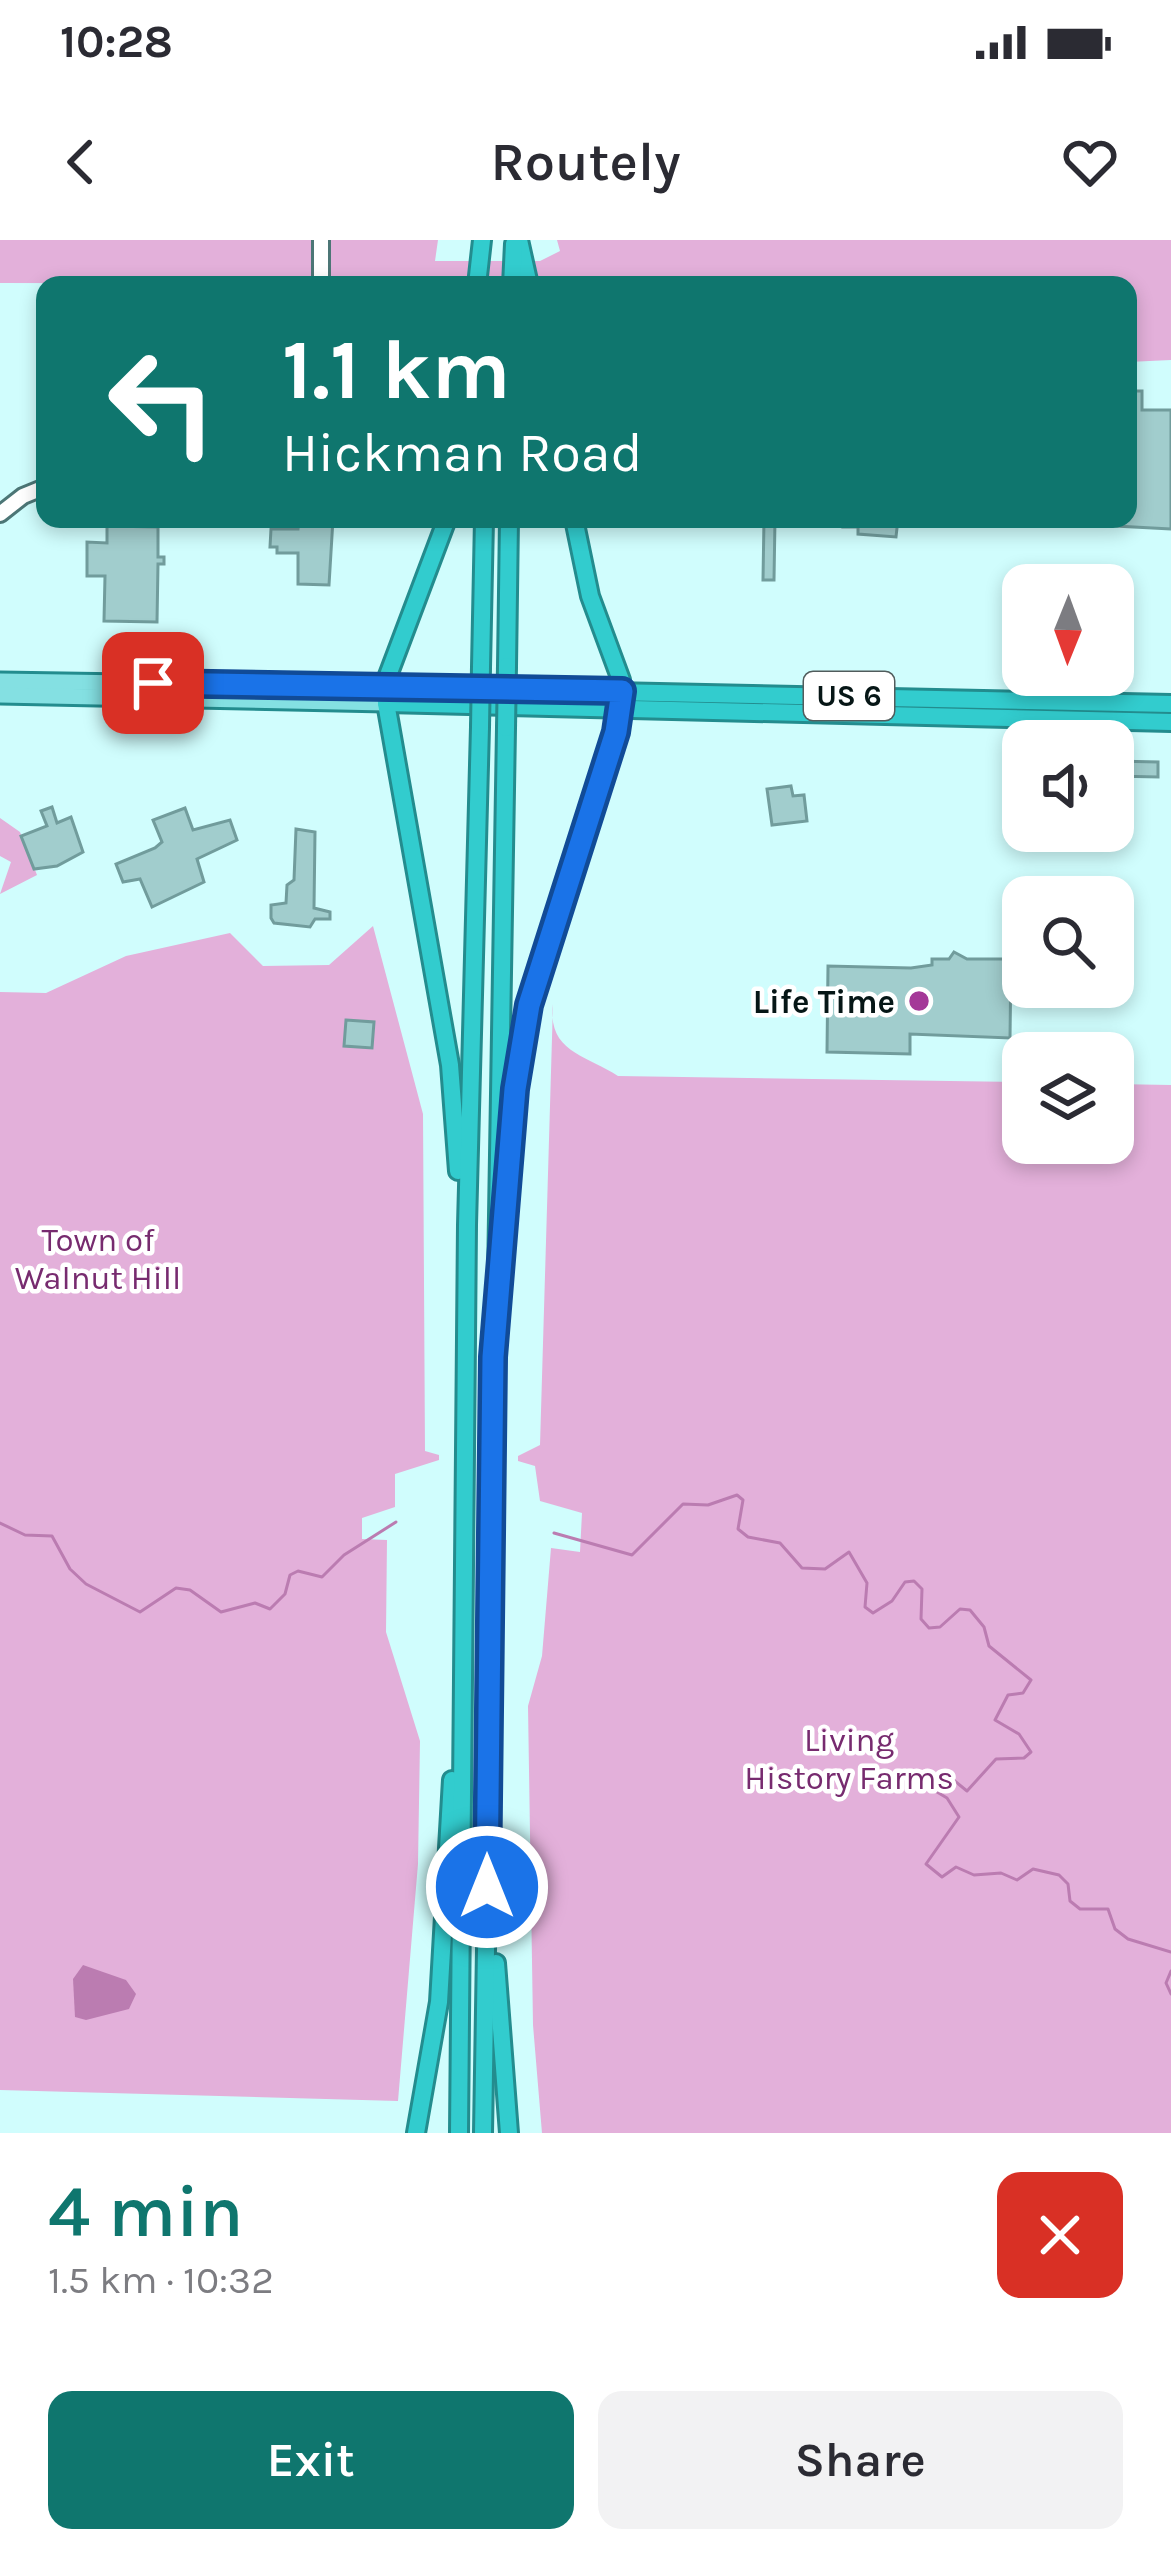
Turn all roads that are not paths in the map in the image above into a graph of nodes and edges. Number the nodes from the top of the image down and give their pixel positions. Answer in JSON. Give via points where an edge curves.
{"nodes":[{"id":1,"x":321,"y":240,"type":"edge"},
{"id":2,"x":486,"y":240,"type":"edge"},
{"id":3,"x":516,"y":240,"type":"edge"},
{"id":4,"x":321,"y":276,"type":"edge"},
{"id":5,"x":479,"y":276,"type":"edge"},
{"id":6,"x":488,"y":276,"type":"edge"},
{"id":7,"x":513,"y":276,"type":"edge"},
{"id":8,"x":527,"y":276,"type":"edge"},
{"id":9,"x":36,"y":492,"type":"edge"},
{"id":10,"x":3,"y":511,"type":"edge"},
{"id":11,"x":444,"y":528,"type":"edge"},
{"id":12,"x":484,"y":528,"type":"edge"},
{"id":13,"x":508,"y":528,"type":"edge"},
{"id":14,"x":576,"y":528,"type":"edge"},
{"id":15,"x":0,"y":681,"type":"edge"},
{"id":16,"x":0,"y":695,"type":"edge"},
{"id":17,"x":386,"y":695,"type":"junction"},
{"id":18,"x":622,"y":700,"type":"junction"},
{"id":19,"x":1171,"y":704,"type":"edge"},
{"id":20,"x":1171,"y":718,"type":"edge"},
{"id":21,"x":467,"y":1225,"type":"junction"},
{"id":22,"x":493,"y":1357,"type":"junction"},
{"id":23,"x":463,"y":1690,"type":"junction"},
{"id":24,"x":488,"y":1812,"type":"junction"},
{"id":25,"x":416,"y":2133,"type":"edge"},
{"id":26,"x":459,"y":2133,"type":"edge"},
{"id":27,"x":483,"y":2133,"type":"edge"},
{"id":28,"x":509,"y":2133,"type":"edge"}],
"edges":[{"from":1,"to":4,"type":"street"},
{"from":2,"to":5,"type":"highway"},
{"from":2,"to":6,"type":"highway"},
{"from":3,"to":7,"type":"highway"},
{"from":3,"to":8,"type":"highway"},
{"from":9,"to":10,"type":"street"},
{"from":11,"to":17,"type":"highway"},
{"from":12,"to":21,"type":"highway","bridge":true},
{"from":13,"to":22,"type":"highway","bridge":true},
{"from":14,"to":18,"type":"highway"},
{"from":15,"to":17,"type":"main road","number":"US 6"},
{"from":16,"to":17,"type":"main road","number":"US 6"},
{"from":17,"to":18,"type":"highway","number":"US 6"},
{"from":17,"to":21,"type":"highway","via":[[450,1065]]},
{"from":18,"to":19,"type":"highway","number":"US 6"},
{"from":18,"to":20,"type":"highway","number":"US 6"},
{"from":18,"to":22,"type":"highway","via":[[529,1005]]},
{"from":21,"to":23,"type":"highway"},
{"from":22,"to":24,"type":"highway"},
{"from":23,"to":25,"type":"highway","via":[[437,2020]]},
{"from":23,"to":26,"type":"highway"},
{"from":24,"to":27,"type":"highway"},
{"from":24,"to":28,"type":"highway"}]}
